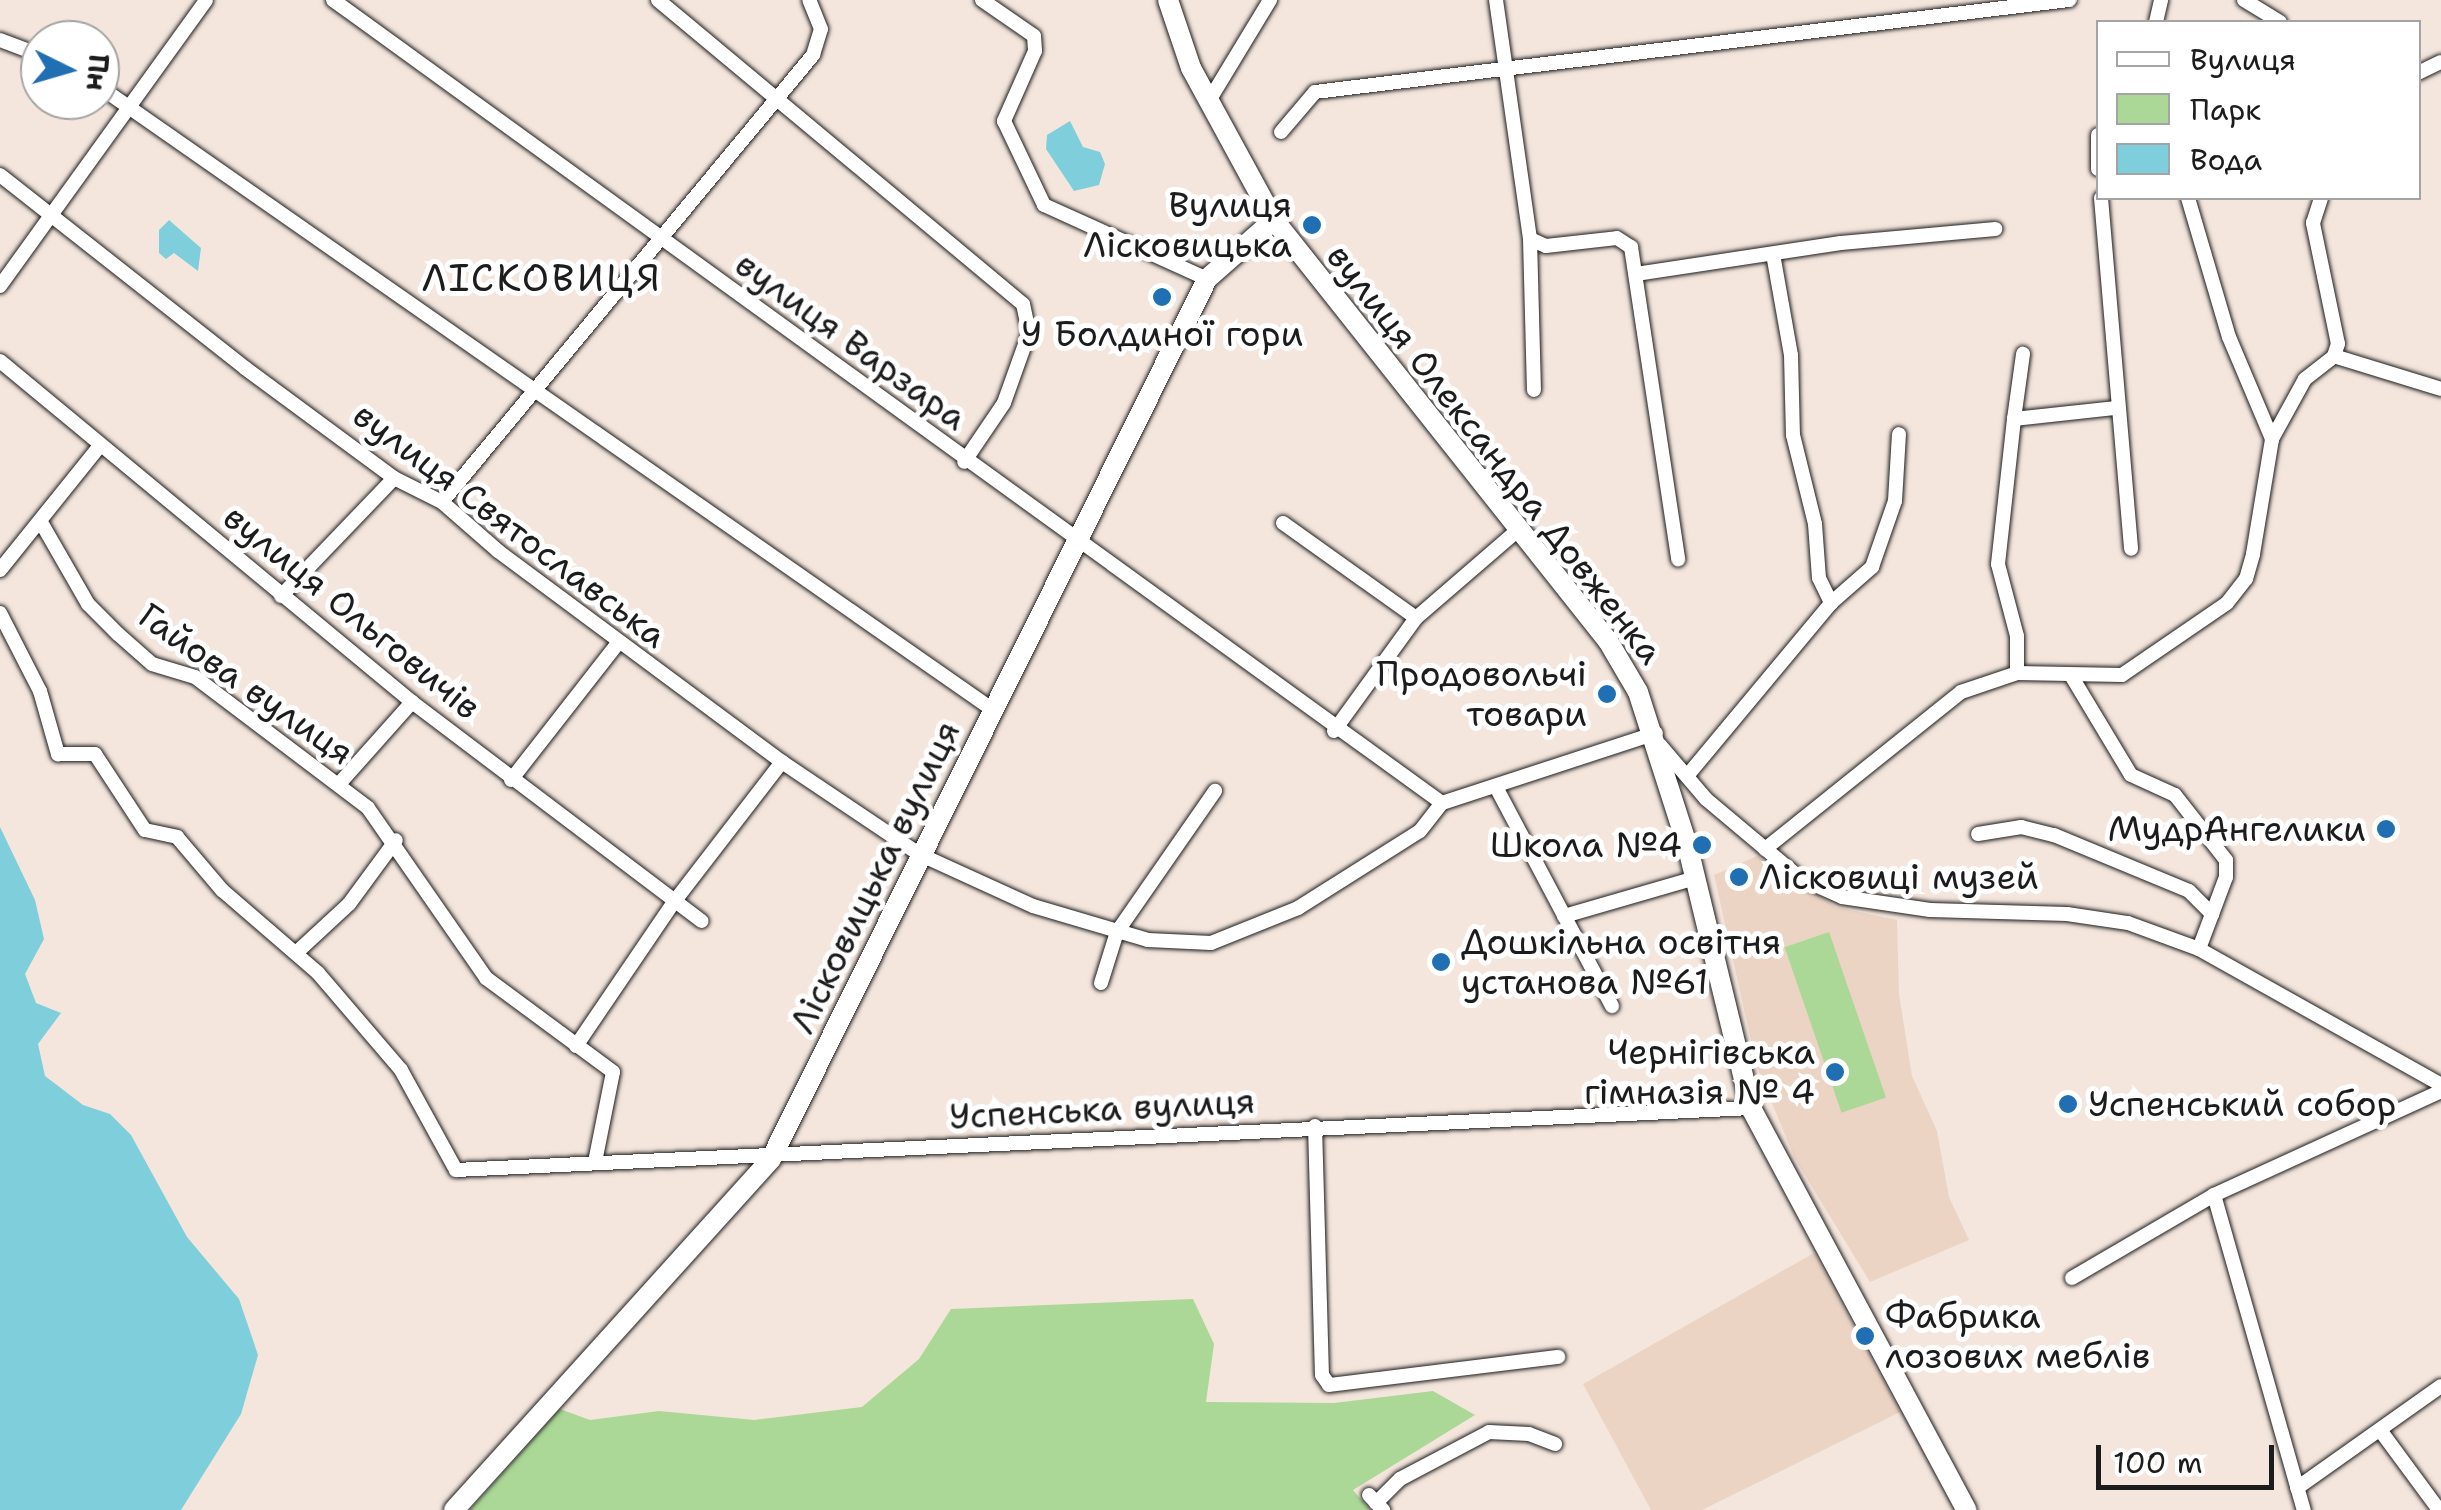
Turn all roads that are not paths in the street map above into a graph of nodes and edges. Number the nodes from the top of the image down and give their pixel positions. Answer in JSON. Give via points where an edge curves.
{"nodes":[{"id":1,"x":206,"y":0,"type":"edge"},
{"id":2,"x":333,"y":0,"type":"edge"},
{"id":3,"x":658,"y":0,"type":"edge"},
{"id":4,"x":809,"y":0,"type":"edge"},
{"id":5,"x":982,"y":0,"type":"edge"},
{"id":6,"x":1168,"y":0,"type":"edge"},
{"id":7,"x":1270,"y":0,"type":"edge"},
{"id":8,"x":1496,"y":0,"type":"edge"},
{"id":9,"x":2069,"y":0,"type":"edge"},
{"id":10,"x":2244,"y":0,"type":"edge"},
{"id":11,"x":2277,"y":20,"type":"edge"},
{"id":12,"x":1504,"y":73,"type":"junction"},
{"id":13,"x":777,"y":93,"type":"junction"},
{"id":14,"x":120,"y":97,"type":"edge"},
{"id":15,"x":1210,"y":99,"type":"junction"},
{"id":16,"x":131,"y":103,"type":"junction"},
{"id":17,"x":1280,"y":132,"type":"dead end"},
{"id":18,"x":0,"y":175,"type":"edge"},
{"id":19,"x":2101,"y":200,"type":"edge"},
{"id":20,"x":2189,"y":200,"type":"edge"},
{"id":21,"x":2320,"y":200,"type":"edge"},
{"id":22,"x":54,"y":218,"type":"junction"},
{"id":23,"x":1274,"y":220,"type":"junction"},
{"id":24,"x":1995,"y":229,"type":"dead end"},
{"id":25,"x":660,"y":237,"type":"junction"},
{"id":26,"x":1530,"y":239,"type":"junction"},
{"id":27,"x":1772,"y":254,"type":"junction"},
{"id":28,"x":1636,"y":274,"type":"junction"},
{"id":29,"x":1206,"y":278,"type":"junction"},
{"id":30,"x":0,"y":286,"type":"edge"},
{"id":31,"x":2023,"y":354,"type":"dead end"},
{"id":32,"x":2334,"y":356,"type":"junction"},
{"id":33,"x":0,"y":360,"type":"edge"},
{"id":34,"x":536,"y":389,"type":"junction"},
{"id":35,"x":2441,"y":389,"type":"edge"},
{"id":36,"x":1534,"y":390,"type":"dead end"},
{"id":37,"x":2116,"y":408,"type":"junction"},
{"id":38,"x":2014,"y":419,"type":"junction"},
{"id":39,"x":1899,"y":434,"type":"dead end"},
{"id":40,"x":2272,"y":440,"type":"junction"},
{"id":41,"x":100,"y":448,"type":"junction"},
{"id":42,"x":964,"y":462,"type":"junction"},
{"id":43,"x":394,"y":478,"type":"junction"},
{"id":44,"x":442,"y":502,"type":"junction"},
{"id":45,"x":1284,"y":523,"type":"dead end"},
{"id":46,"x":42,"y":524,"type":"junction"},
{"id":47,"x":1519,"y":529,"type":"junction"},
{"id":48,"x":1077,"y":542,"type":"junction"},
{"id":49,"x":2131,"y":549,"type":"dead end"},
{"id":50,"x":1678,"y":559,"type":"dead end"},
{"id":51,"x":0,"y":570,"type":"edge"},
{"id":52,"x":281,"y":596,"type":"junction"},
{"id":53,"x":1831,"y":603,"type":"junction"},
{"id":54,"x":0,"y":613,"type":"edge"},
{"id":55,"x":1416,"y":618,"type":"junction"},
{"id":56,"x":618,"y":643,"type":"junction"},
{"id":57,"x":2017,"y":674,"type":"junction"},
{"id":58,"x":2072,"y":678,"type":"junction"},
{"id":59,"x":412,"y":702,"type":"junction"},
{"id":60,"x":994,"y":710,"type":"junction"},
{"id":61,"x":1334,"y":730,"type":"junction"},
{"id":62,"x":1658,"y":739,"type":"junction"},
{"id":63,"x":782,"y":762,"type":"junction"},
{"id":64,"x":1687,"y":776,"type":"junction"},
{"id":65,"x":512,"y":780,"type":"junction"},
{"id":66,"x":340,"y":784,"type":"junction"},
{"id":67,"x":1496,"y":787,"type":"junction"},
{"id":68,"x":1215,"y":791,"type":"dead end"},
{"id":69,"x":1442,"y":803,"type":"junction"},
{"id":70,"x":1978,"y":834,"type":"dead end"},
{"id":71,"x":396,"y":840,"type":"junction"},
{"id":72,"x":1766,"y":849,"type":"junction"},
{"id":73,"x":919,"y":854,"type":"junction"},
{"id":74,"x":1696,"y":878,"type":"junction"},
{"id":75,"x":674,"y":902,"type":"junction"},
{"id":76,"x":2212,"y":914,"type":"junction"},
{"id":77,"x":1564,"y":916,"type":"junction"},
{"id":78,"x":702,"y":921,"type":"dead end"},
{"id":79,"x":1117,"y":932,"type":"junction"},
{"id":80,"x":2199,"y":949,"type":"junction"},
{"id":81,"x":296,"y":953,"type":"junction"},
{"id":82,"x":1101,"y":983,"type":"dead end"},
{"id":83,"x":1612,"y":1006,"type":"dead end"},
{"id":84,"x":576,"y":1046,"type":"junction"},
{"id":85,"x":2441,"y":1088,"type":"edge"},
{"id":86,"x":1751,"y":1108,"type":"junction"},
{"id":87,"x":1315,"y":1126,"type":"junction"},
{"id":88,"x":770,"y":1159,"type":"junction"},
{"id":89,"x":596,"y":1162,"type":"junction"},
{"id":90,"x":2214,"y":1196,"type":"junction"},
{"id":91,"x":2072,"y":1278,"type":"dead end"},
{"id":92,"x":1558,"y":1357,"type":"dead end"},
{"id":93,"x":2441,"y":1386,"type":"edge"},
{"id":94,"x":2380,"y":1430,"type":"junction"},
{"id":95,"x":1555,"y":1444,"type":"dead end"},
{"id":96,"x":2296,"y":1488,"type":"junction"},
{"id":97,"x":1376,"y":1503,"type":"edge"},
{"id":98,"x":454,"y":1510,"type":"edge"},
{"id":99,"x":1968,"y":1510,"type":"edge"},
{"id":100,"x":2304,"y":1510,"type":"edge"},
{"id":101,"x":2439,"y":1510,"type":"edge"}],
"edges":[{"from":1,"to":16,"type":"street"},
{"from":2,"to":25,"type":"street","name":"вулиця Варзара"},
{"from":3,"to":13,"type":"street"},
{"from":4,"to":13,"type":"street","via":[[821,29],[813,54]]},
{"from":5,"to":29,"type":"street","via":[[1034,36],[1035,50],[1004,121],[1044,204]]},
{"from":6,"to":15,"type":"main road","name":"вулиця Олександра Довженка"},
{"from":7,"to":15,"type":"street"},
{"from":8,"to":12,"type":"street"},
{"from":9,"to":12,"type":"street"},
{"from":10,"to":11,"type":"street"},
{"from":12,"to":17,"type":"street","via":[[1315,92]]},
{"from":12,"to":26,"type":"street"},
{"from":13,"to":25,"type":"street"},
{"from":13,"to":42,"type":"street","via":[[1023,304],[1029,333],[1004,403]]},
{"from":14,"to":16,"type":"street"},
{"from":15,"to":23,"type":"main road","name":"вулиця Олександра Довженка"},
{"from":16,"to":22,"type":"street"},
{"from":16,"to":34,"type":"street"},
{"from":18,"to":22,"type":"street","name":"вулиця Святославська"},
{"from":19,"to":37,"type":"street"},
{"from":20,"to":40,"type":"street","via":[[2229,337]]},
{"from":21,"to":32,"type":"street","via":[[2313,222],[2338,344]]},
{"from":22,"to":30,"type":"street"},
{"from":22,"to":43,"type":"street","name":"вулиця Святославська"},
{"from":23,"to":29,"type":"main road","name":"Лісковицька вулиця"},
{"from":23,"to":47,"type":"main road","name":"вулиця Олександра Довженка"},
{"from":24,"to":27,"type":"street"},
{"from":25,"to":34,"type":"street"},
{"from":25,"to":42,"type":"street","name":"вулиця Варзара"},
{"from":26,"to":28,"type":"street","via":[[1546,246],[1617,238],[1631,247]]},
{"from":26,"to":36,"type":"street"},
{"from":27,"to":28,"type":"street"},
{"from":27,"to":53,"type":"street","via":[[1790,356],[1793,435],[1816,524],[1819,578]]},
{"from":28,"to":50,"type":"street"},
{"from":29,"to":48,"type":"main road","name":"Лісковицька вулиця"},
{"from":31,"to":38,"type":"street"},
{"from":32,"to":35,"type":"street"},
{"from":32,"to":40,"type":"street","via":[[2306,380]]},
{"from":33,"to":41,"type":"street","name":"вулиця Ольговичів"},
{"from":34,"to":44,"type":"street"},
{"from":34,"to":60,"type":"street"},
{"from":37,"to":38,"type":"street"},
{"from":37,"to":49,"type":"street"},
{"from":38,"to":57,"type":"street","via":[[1998,564],[2017,636]]},
{"from":39,"to":53,"type":"street","via":[[1886,539],[1855,587]]},
{"from":40,"to":58,"type":"street","via":[[2253,554],[2246,579],[2227,603],[2122,675]]},
{"from":41,"to":46,"type":"street"},
{"from":41,"to":52,"type":"street","name":"вулиця Ольговичів"},
{"from":42,"to":48,"type":"street","name":"вулиця Варзара"},
{"from":43,"to":44,"type":"street","name":"вулиця Святославська"},
{"from":43,"to":52,"type":"street"},
{"from":44,"to":56,"type":"street","name":"вулиця Святославська"},
{"from":45,"to":55,"type":"street"},
{"from":46,"to":51,"type":"street"},
{"from":46,"to":66,"type":"street","name":"Гайова вулиця","via":[[88,604],[152,664],[196,677]]},
{"from":47,"to":55,"type":"street"},
{"from":47,"to":62,"type":"main road","name":"вулиця Олександра Довженка","via":[[1608,641]]},
{"from":48,"to":60,"type":"main road","name":"Лісковицька вулиця"},
{"from":48,"to":61,"type":"street","name":"вулиця Варзара"},
{"from":52,"to":59,"type":"street","name":"вулиця Ольговичів"},
{"from":53,"to":64,"type":"street"},
{"from":54,"to":81,"type":"street","via":[[40,692],[58,754],[95,754],[145,830],[177,837],[222,890]]},
{"from":55,"to":61,"type":"street"},
{"from":56,"to":63,"type":"street","name":"вулиця Святославська"},
{"from":56,"to":65,"type":"street"},
{"from":57,"to":58,"type":"street"},
{"from":57,"to":72,"type":"street","via":[[1961,692]]},
{"from":58,"to":76,"type":"street","via":[[2130,775],[2175,795],[2226,860]]},
{"from":59,"to":65,"type":"street","name":"вулиця Ольговичів"},
{"from":59,"to":66,"type":"street"},
{"from":60,"to":73,"type":"main road","name":"Лісковицька вулиця"},
{"from":61,"to":69,"type":"street","name":"вулиця Варзара"},
{"from":62,"to":64,"type":"street"},
{"from":62,"to":67,"type":"street","name":"вулиця Святославська"},
{"from":62,"to":74,"type":"main road","name":"вулиця Олександра Довженка"},
{"from":63,"to":73,"type":"street","name":"вулиця Святославська"},
{"from":63,"to":75,"type":"street"},
{"from":64,"to":72,"type":"street"},
{"from":65,"to":75,"type":"street","name":"вулиця Ольговичів"},
{"from":66,"to":71,"type":"street","name":"Гайова вулиця"},
{"from":67,"to":69,"type":"street","name":"вулиця Святославська"},
{"from":67,"to":77,"type":"street"},
{"from":68,"to":79,"type":"street"},
{"from":69,"to":79,"type":"street","name":"вулиця Святославська","via":[[1406,840],[1298,908],[1242,934],[1211,943]]},
{"from":70,"to":76,"type":"street","via":[[2021,827],[2054,835],[2189,891]]},
{"from":71,"to":81,"type":"street","via":[[349,904]]},
{"from":71,"to":84,"type":"street","name":"Гайова вулиця","via":[[461,950],[486,978]]},
{"from":72,"to":80,"type":"street","via":[[1800,878],[1870,905],[2067,914],[2128,923]]},
{"from":73,"to":79,"type":"street","name":"вулиця Святославська","via":[[1025,903]]},
{"from":73,"to":88,"type":"main road","name":"Лісковицька вулиця"},
{"from":74,"to":77,"type":"street"},
{"from":74,"to":86,"type":"main road","name":"вулиця Олександра Довженка"},
{"from":75,"to":78,"type":"street","name":"вулиця Ольговичів"},
{"from":75,"to":84,"type":"street"},
{"from":76,"to":80,"type":"street"},
{"from":77,"to":83,"type":"street"},
{"from":79,"to":82,"type":"street"},
{"from":80,"to":85,"type":"street"},
{"from":81,"to":89,"type":"street","name":"Успенська вулиця","via":[[401,1070],[456,1170]]},
{"from":84,"to":89,"type":"street","name":"Гайова вулиця","via":[[613,1072]]},
{"from":85,"to":90,"type":"street"},
{"from":86,"to":87,"type":"street","name":"Успенська вулиця"},
{"from":86,"to":99,"type":"main road","name":"вулиця Олександра Довженка"},
{"from":87,"to":88,"type":"street","name":"Успенська вулиця"},
{"from":87,"to":92,"type":"street","via":[[1322,1375],[1329,1385]]},
{"from":88,"to":89,"type":"street","name":"Успенська вулиця"},
{"from":88,"to":98,"type":"main road","name":"Лісковицька вулиця"},
{"from":90,"to":91,"type":"street"},
{"from":90,"to":96,"type":"street"},
{"from":93,"to":94,"type":"street"},
{"from":94,"to":96,"type":"street"},
{"from":94,"to":101,"type":"street"},
{"from":95,"to":97,"type":"street","via":[[1530,1434],[1489,1432],[1400,1479]]},
{"from":96,"to":100,"type":"street"}]}
